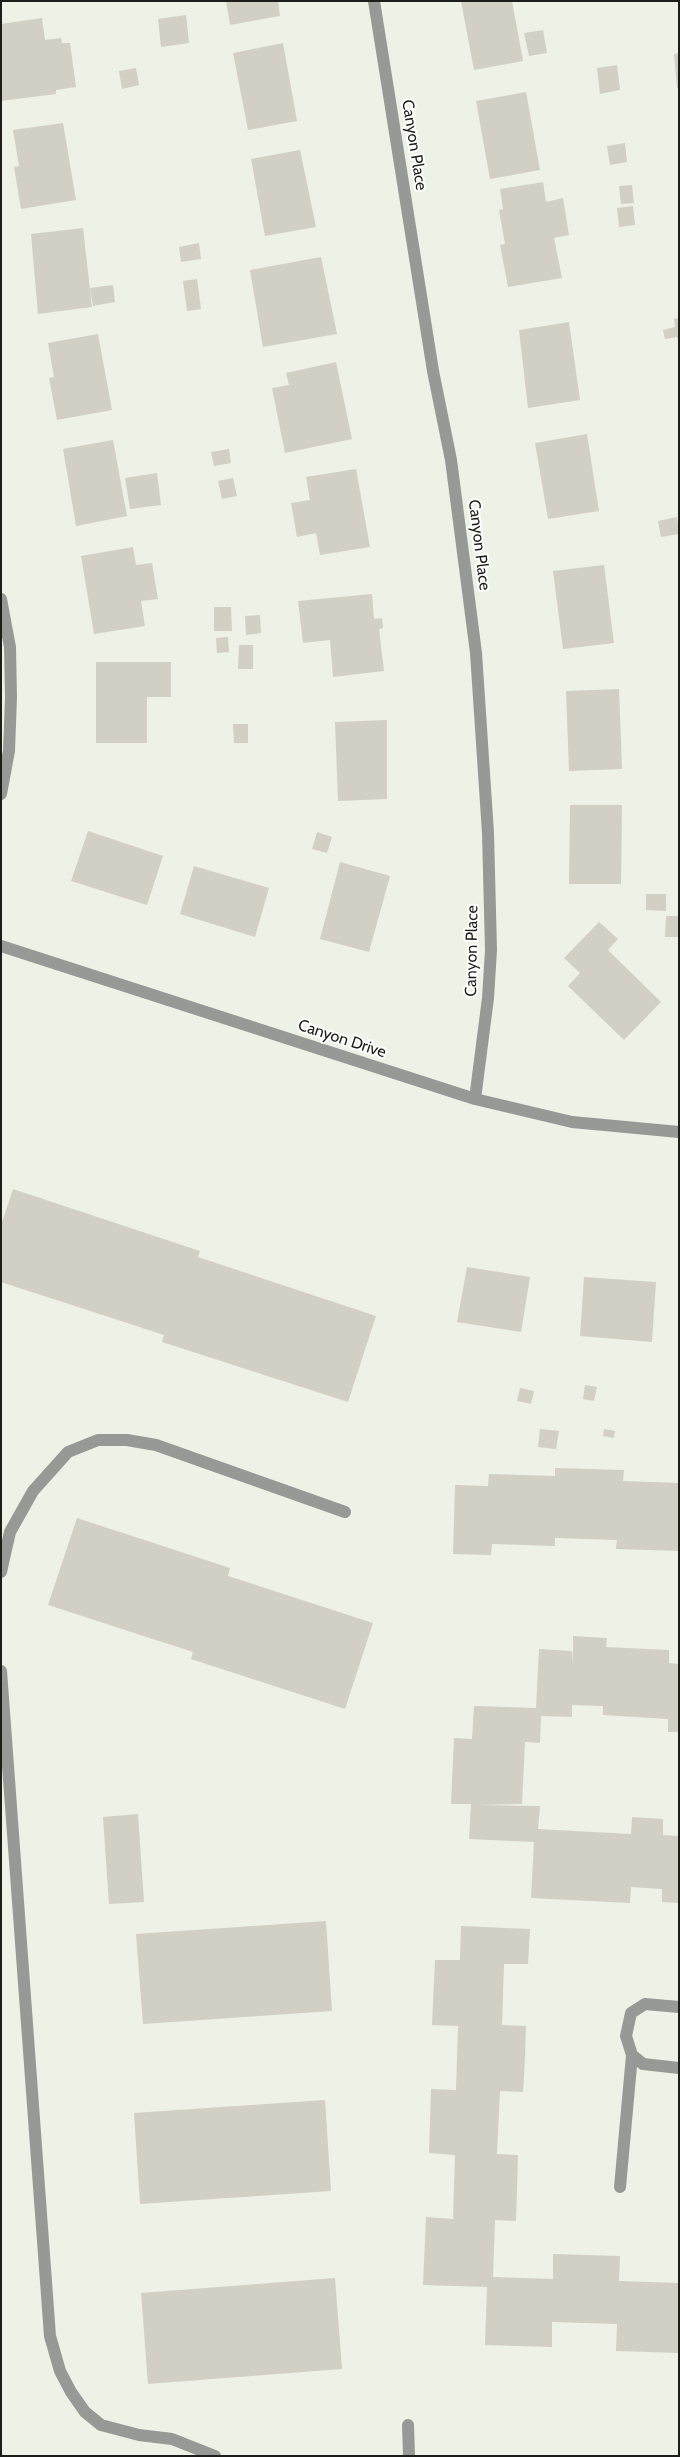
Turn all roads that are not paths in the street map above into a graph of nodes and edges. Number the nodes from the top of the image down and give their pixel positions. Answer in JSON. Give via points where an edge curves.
{"nodes":[{"id":1,"x":374,"y":1,"type":"edge"},
{"id":2,"x":1,"y":599,"type":"edge"},
{"id":3,"x":1,"y":794,"type":"edge"},
{"id":4,"x":1,"y":946,"type":"edge"},
{"id":5,"x":475,"y":1099,"type":"junction"},
{"id":6,"x":679,"y":1132,"type":"edge"},
{"id":7,"x":344,"y":1512,"type":"dead end"},
{"id":8,"x":1,"y":1572,"type":"edge"},
{"id":9,"x":1,"y":1671,"type":"edge"},
{"id":10,"x":679,"y":2007,"type":"edge"},
{"id":11,"x":632,"y":2055,"type":"junction"},
{"id":12,"x":679,"y":2068,"type":"edge"},
{"id":13,"x":620,"y":2186,"type":"dead end"},
{"id":14,"x":408,"y":2425,"type":"dead end"},
{"id":15,"x":215,"y":2456,"type":"edge"},
{"id":16,"x":409,"y":2456,"type":"edge"}],
"edges":[{"from":1,"to":5,"type":"street","name":"Canyon Place","via":[[433,371],[451,460],[476,653],[488,833],[491,950]]},
{"from":2,"to":3,"type":"street","via":[[10,646],[11,697],[9,751]]},
{"from":4,"to":5,"type":"street","name":"Canyon Drive"},
{"from":5,"to":6,"type":"street","name":"Canyon Drive","via":[[572,1122]]},
{"from":7,"to":8,"type":"street","via":[[156,1445],[98,1440],[68,1452],[33,1491],[10,1532]]},
{"from":9,"to":15,"type":"street","via":[[50,2336],[60,2371],[71,2392],[85,2412],[102,2425],[139,2436],[172,2439]]},
{"from":10,"to":11,"type":"street","via":[[645,2004],[631,2013],[626,2036]]},
{"from":11,"to":12,"type":"street","via":[[643,2064]]},
{"from":11,"to":13,"type":"street"},
{"from":14,"to":16,"type":"street"}]}
